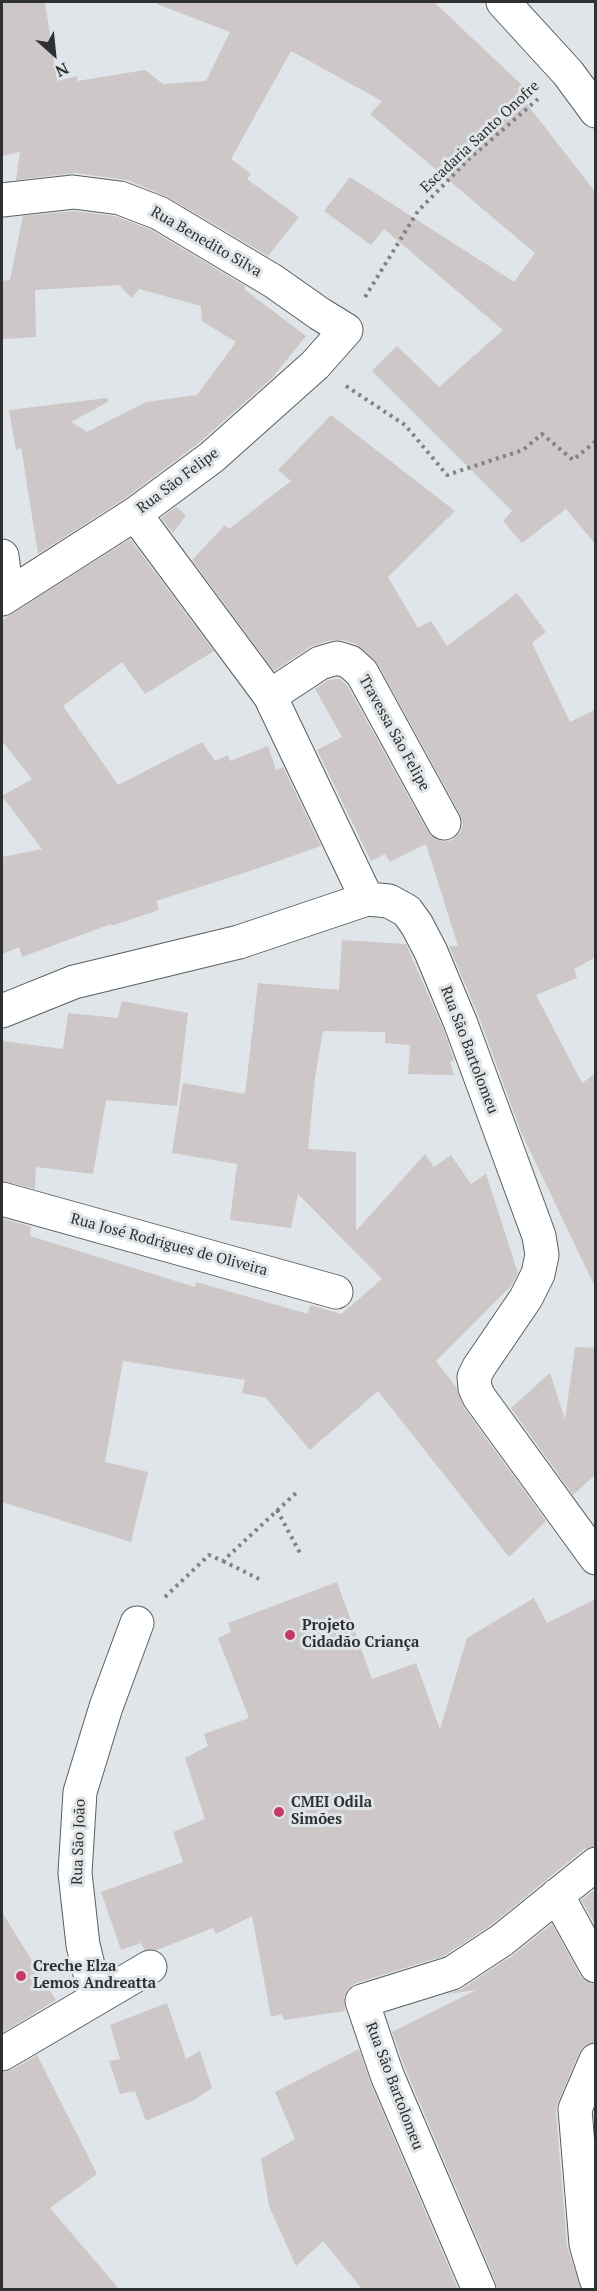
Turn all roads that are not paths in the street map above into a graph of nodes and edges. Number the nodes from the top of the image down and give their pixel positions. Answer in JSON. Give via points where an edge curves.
{"nodes":[{"id":1,"x":503,"y":2,"type":"edge"},
{"id":2,"x":596,"y":111,"type":"edge"},
{"id":3,"x":2,"y":200,"type":"edge"},
{"id":4,"x":342,"y":335,"type":"joint"},
{"id":5,"x":135,"y":514,"type":"junction"},
{"id":6,"x":2,"y":556,"type":"edge"},
{"id":7,"x":4,"y":597,"type":"edge"},
{"id":8,"x":270,"y":696,"type":"junction"},
{"id":9,"x":444,"y":824,"type":"dead end"},
{"id":10,"x":367,"y":899,"type":"junction"},
{"id":11,"x":2,"y":1011,"type":"edge"},
{"id":12,"x":2,"y":1199,"type":"edge"},
{"id":13,"x":336,"y":1292,"type":"dead end"},
{"id":14,"x":596,"y":1558,"type":"edge"},
{"id":15,"x":137,"y":1623,"type":"road end"},
{"id":16,"x":596,"y":1864,"type":"edge"},
{"id":17,"x":558,"y":1895,"type":"junction"},
{"id":18,"x":596,"y":1966,"type":"edge"},
{"id":19,"x":150,"y":1967,"type":"dead end"},
{"id":20,"x":96,"y":1998,"type":"junction"},
{"id":21,"x":2,"y":2054,"type":"edge"},
{"id":22,"x":596,"y":2060,"type":"edge"},
{"id":23,"x":588,"y":2162,"type":"edge"},
{"id":24,"x":596,"y":2279,"type":"edge"},
{"id":25,"x":479,"y":2289,"type":"edge"}],
"edges":[{"from":1,"to":2,"type":"street","via":[[568,73]]},
{"from":3,"to":4,"type":"street","name":"Rua Benedito Silva","via":[[73,192],[120,198],[159,213],[273,280]]},
{"from":4,"to":5,"type":"street","name":"Rua São Felipe","via":[[315,365],[212,457]]},
{"from":5,"to":7,"type":"street","name":"Rua São Felipe"},
{"from":5,"to":8,"type":"street"},
{"from":6,"to":7,"type":"street"},
{"from":8,"to":9,"type":"street","name":"Travessa São Felipe","via":[[320,663],[336,658],[350,662],[362,672]]},
{"from":8,"to":10,"type":"street"},
{"from":10,"to":11,"type":"street","name":"Rua São Bartolomeu","via":[[239,942],[74,982]]},
{"from":10,"to":14,"type":"street","name":"Rua São Bartolomeu","via":[[389,900],[407,911],[431,952],[539,1236],[542,1255],[538,1274],[474,1377],[479,1397]]},
{"from":12,"to":13,"type":"street","name":"Rua José Rodrigues de Oliveira"},
{"from":15,"to":20,"type":"street","name":"Rua São João","via":[[80,1792],[75,1873],[83,1945]]},
{"from":16,"to":17,"type":"street","name":"Rua São Bartolomeu"},
{"from":17,"to":18,"type":"street"},
{"from":17,"to":25,"type":"street","name":"Rua São Bartolomeu","via":[[502,1940],[452,1973],[362,2001],[387,2075]]},
{"from":19,"to":20,"type":"street"},
{"from":20,"to":21,"type":"street"},
{"from":22,"to":23,"type":"street","via":[[575,2109]]},
{"from":23,"to":24,"type":"street","via":[[586,2244]]}]}
